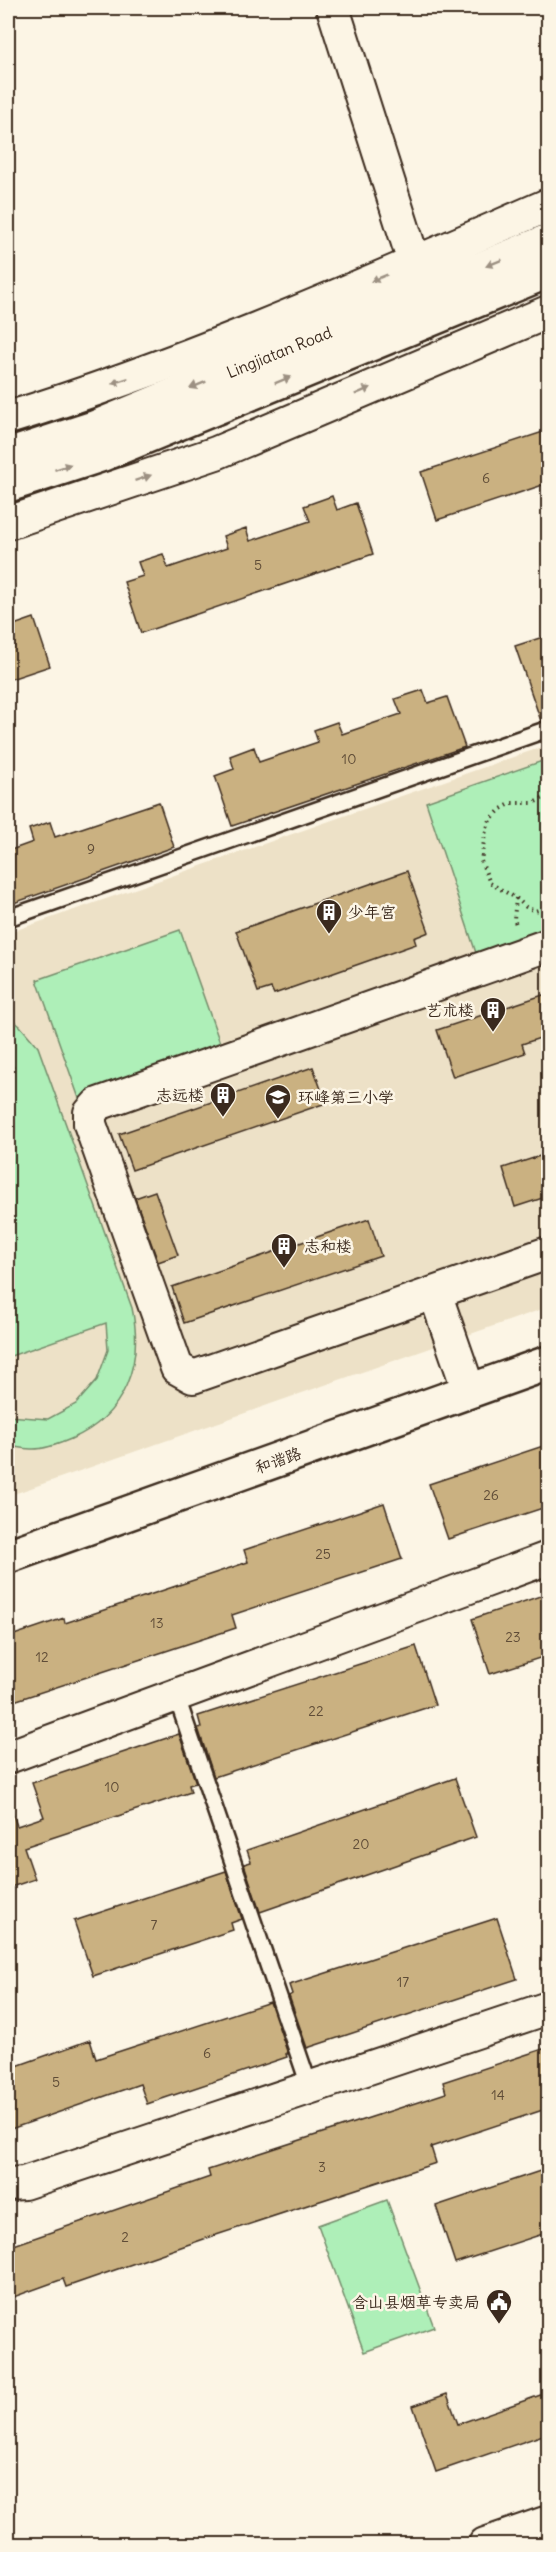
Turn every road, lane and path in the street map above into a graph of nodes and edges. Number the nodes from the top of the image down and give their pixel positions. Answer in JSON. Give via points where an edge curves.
{"nodes":[{"id":1,"x":333,"y":8,"type":"edge"},
{"id":2,"x":549,"y":205,"type":"edge"},
{"id":3,"x":549,"y":241,"type":"edge"},
{"id":4,"x":549,"y":271,"type":"edge"},
{"id":5,"x":419,"y":278,"type":"junction"},
{"id":6,"x":549,"y":312,"type":"edge"},
{"id":7,"x":8,"y":418,"type":"edge"},
{"id":8,"x":8,"y":456,"type":"edge"},
{"id":9,"x":8,"y":485,"type":"edge"},
{"id":10,"x":8,"y":523,"type":"edge"},
{"id":11,"x":549,"y":729,"type":"edge"},
{"id":12,"x":549,"y":796,"type":"edge"},
{"id":13,"x":549,"y":902,"type":"edge"},
{"id":14,"x":8,"y":918,"type":"edge"},
{"id":15,"x":549,"y":945,"type":"edge"},
{"id":16,"x":549,"y":1253,"type":"edge"},
{"id":17,"x":435,"y":1293,"type":"junction"},
{"id":18,"x":549,"y":1363,"type":"edge"},
{"id":19,"x":469,"y":1391,"type":"junction"},
{"id":20,"x":8,"y":1556,"type":"edge"},
{"id":21,"x":549,"y":1558,"type":"edge"},
{"id":22,"x":176,"y":1695,"type":"junction"},
{"id":23,"x":8,"y":1757,"type":"edge"},
{"id":24,"x":549,"y":2008,"type":"edge"},
{"id":25,"x":310,"y":2088,"type":"junction"},
{"id":26,"x":8,"y":2184,"type":"edge"},
{"id":27,"x":549,"y":2522,"type":"edge"},
{"id":28,"x":485,"y":2544,"type":"edge"}],
"edges":[{"from":1,"to":5,"type":"street"},
{"from":2,"to":5,"type":"street"},
{"from":3,"to":5,"type":"main road","name":"Lingjiatan Road","one_way":true},
{"from":9,"to":4,"type":"main road","name":"Lingjiatan Road","one_way":true,"via":[[103,454]]},
{"from":5,"to":7,"type":"street","one_way":true,"via":[[307,310],[159,368]]},
{"from":5,"to":8,"type":"main road","name":"Lingjiatan Road","one_way":true,"via":[[94,428]]},
{"from":10,"to":6,"type":"street","one_way":true,"via":[[216,453]]},
{"from":11,"to":14,"type":"lane"},
{"from":12,"to":13,"type":"path","via":[[501,809],[490,820],[481,861],[490,883],[526,907],[535,911]]},
{"from":15,"to":17,"type":"street","via":[[98,1104],[90,1113],[90,1124],[182,1373],[193,1377]]},
{"from":16,"to":17,"type":"street"},
{"from":17,"to":19,"type":"street"},
{"from":18,"to":19,"type":"main road","name":"和谐路"},
{"from":19,"to":20,"type":"main road","name":"和谐路"},
{"from":21,"to":22,"type":"street"},
{"from":22,"to":23,"type":"street"},
{"from":22,"to":25,"type":"lane"},
{"from":24,"to":25,"type":"street"},
{"from":25,"to":26,"type":"street","via":[[24,2183]]},
{"from":27,"to":28,"type":"street"}]}
